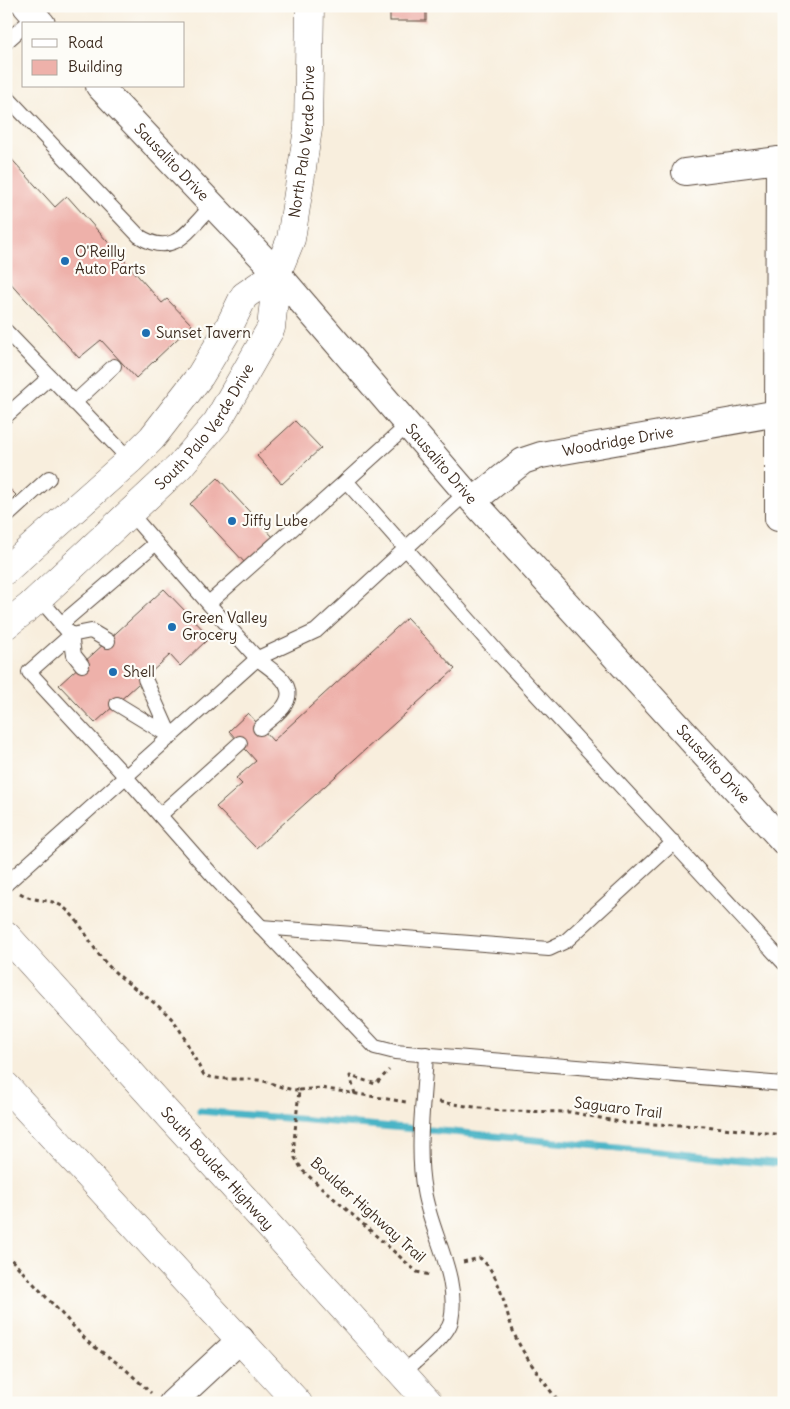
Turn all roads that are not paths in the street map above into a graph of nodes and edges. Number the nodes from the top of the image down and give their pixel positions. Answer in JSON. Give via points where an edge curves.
{"nodes":[{"id":1,"x":310,"y":6,"type":"edge"},
{"id":2,"x":22,"y":27,"type":"edge"},
{"id":3,"x":6,"y":42,"type":"edge"},
{"id":4,"x":102,"y":88,"type":"edge"},
{"id":5,"x":6,"y":96,"type":"edge"},
{"id":6,"x":781,"y":160,"type":"edge"},
{"id":7,"x":685,"y":172,"type":"dead end"},
{"id":8,"x":212,"y":206,"type":"junction"},
{"id":9,"x":277,"y":273,"type":"junction"},
{"id":10,"x":6,"y":331,"type":"edge"},
{"id":11,"x":114,"y":366,"type":"dead end"},
{"id":12,"x":50,"y":377,"type":"junction"},
{"id":13,"x":74,"y":403,"type":"junction"},
{"id":14,"x":778,"y":413,"type":"junction"},
{"id":15,"x":6,"y":416,"type":"edge"},
{"id":16,"x":408,"y":425,"type":"junction"},
{"id":17,"x":130,"y":460,"type":"junction"},
{"id":18,"x":49,"y":478,"type":"dead end"},
{"id":19,"x":346,"y":481,"type":"junction"},
{"id":20,"x":153,"y":492,"type":"junction"},
{"id":21,"x":469,"y":497,"type":"junction"},
{"id":22,"x":130,"y":513,"type":"junction"},
{"id":23,"x":6,"y":517,"type":"edge"},
{"id":24,"x":778,"y":518,"type":"dead end"},
{"id":25,"x":156,"y":543,"type":"junction"},
{"id":26,"x":406,"y":549,"type":"junction"},
{"id":27,"x":6,"y":570,"type":"edge"},
{"id":28,"x":39,"y":598,"type":"junction"},
{"id":29,"x":209,"y":603,"type":"junction"},
{"id":30,"x":61,"y":624,"type":"junction"},
{"id":31,"x":6,"y":625,"type":"edge"},
{"id":32,"x":71,"y":635,"type":"junction"},
{"id":33,"x":108,"y":641,"type":"dead end"},
{"id":34,"x":258,"y":658,"type":"junction"},
{"id":35,"x":82,"y":664,"type":"dead end"},
{"id":36,"x":145,"y":680,"type":"dead end"},
{"id":37,"x":117,"y":704,"type":"dead end"},
{"id":38,"x":260,"y":728,"type":"dead end"},
{"id":39,"x":171,"y":737,"type":"junction"},
{"id":40,"x":240,"y":743,"type":"dead end"},
{"id":41,"x":126,"y":777,"type":"junction"},
{"id":42,"x":160,"y":815,"type":"junction"},
{"id":43,"x":674,"y":842,"type":"junction"},
{"id":44,"x":784,"y":842,"type":"edge"},
{"id":45,"x":6,"y":884,"type":"edge"},
{"id":46,"x":261,"y":927,"type":"junction"},
{"id":47,"x":6,"y":935,"type":"edge"},
{"id":48,"x":784,"y":963,"type":"edge"},
{"id":49,"x":426,"y":1054,"type":"junction"},
{"id":50,"x":784,"y":1084,"type":"edge"},
{"id":51,"x":6,"y":1086,"type":"edge"},
{"id":52,"x":241,"y":1339,"type":"junction"},
{"id":53,"x":402,"y":1373,"type":"junction"},
{"id":54,"x":164,"y":1400,"type":"edge"},
{"id":55,"x":298,"y":1403,"type":"edge"},
{"id":56,"x":429,"y":1403,"type":"edge"}],
"edges":[{"from":1,"to":9,"type":"street","name":"North Palo Verde Drive","via":[[308,129],[291,239]]},
{"from":2,"to":3,"type":"lane"},
{"from":4,"to":8,"type":"street","name":"Sausalito Drive"},
{"from":5,"to":8,"type":"lane","via":[[140,236],[157,246],[174,244]]},
{"from":6,"to":7,"type":"street"},
{"from":6,"to":14,"type":"street"},
{"from":8,"to":9,"type":"street","name":"Sausalito Drive"},
{"from":9,"to":16,"type":"street","name":"Sausalito Drive"},
{"from":9,"to":17,"type":"street","via":[[244,296],[200,376],[152,438]]},
{"from":9,"to":20,"type":"street","name":"South Palo Verde Drive","via":[[272,328],[217,422]]},
{"from":10,"to":12,"type":"lane"},
{"from":11,"to":13,"type":"lane"},
{"from":12,"to":13,"type":"lane"},
{"from":12,"to":15,"type":"lane"},
{"from":13,"to":17,"type":"lane"},
{"from":14,"to":21,"type":"street","name":"Woodridge Drive","via":[[541,455],[523,461]]},
{"from":14,"to":24,"type":"street"},
{"from":16,"to":19,"type":"lane"},
{"from":16,"to":21,"type":"street","name":"Sausalito Drive"},
{"from":17,"to":20,"type":"street"},
{"from":17,"to":27,"type":"street"},
{"from":18,"to":23,"type":"lane"},
{"from":19,"to":26,"type":"lane"},
{"from":19,"to":29,"type":"lane"},
{"from":20,"to":22,"type":"street","name":"South Palo Verde Drive"},
{"from":21,"to":26,"type":"lane"},
{"from":21,"to":44,"type":"street","name":"Sausalito Drive"},
{"from":22,"to":25,"type":"lane"},
{"from":22,"to":28,"type":"street","name":"South Palo Verde Drive"},
{"from":25,"to":29,"type":"lane"},
{"from":25,"to":30,"type":"lane"},
{"from":26,"to":34,"type":"lane","via":[[316,630]]},
{"from":26,"to":43,"type":"lane","via":[[538,698]]},
{"from":28,"to":30,"type":"lane"},
{"from":28,"to":31,"type":"street","name":"South Palo Verde Drive"},
{"from":29,"to":34,"type":"lane"},
{"from":30,"to":32,"type":"lane"},
{"from":32,"to":33,"type":"lane","via":[[91,631]]},
{"from":32,"to":35,"type":"lane","via":[[74,655]]},
{"from":32,"to":41,"type":"lane","via":[[28,672]]},
{"from":34,"to":38,"type":"lane","via":[[288,689],[284,706]]},
{"from":34,"to":39,"type":"lane"},
{"from":36,"to":39,"type":"lane"},
{"from":37,"to":39,"type":"lane"},
{"from":39,"to":41,"type":"lane"},
{"from":40,"to":42,"type":"lane"},
{"from":41,"to":42,"type":"lane"},
{"from":41,"to":45,"type":"lane"},
{"from":42,"to":46,"type":"lane"},
{"from":43,"to":46,"type":"lane","via":[[566,941],[549,950]]},
{"from":43,"to":48,"type":"lane"},
{"from":46,"to":49,"type":"lane","via":[[375,1047]]},
{"from":47,"to":53,"type":"street","name":"South Boulder Highway"},
{"from":49,"to":50,"type":"lane"},
{"from":49,"to":53,"type":"lane","via":[[421,1154],[424,1191],[453,1295],[451,1323],[439,1339]]},
{"from":51,"to":52,"type":"street"},
{"from":52,"to":54,"type":"street"},
{"from":52,"to":55,"type":"street"},
{"from":53,"to":56,"type":"street","name":"South Boulder Highway"}]}
